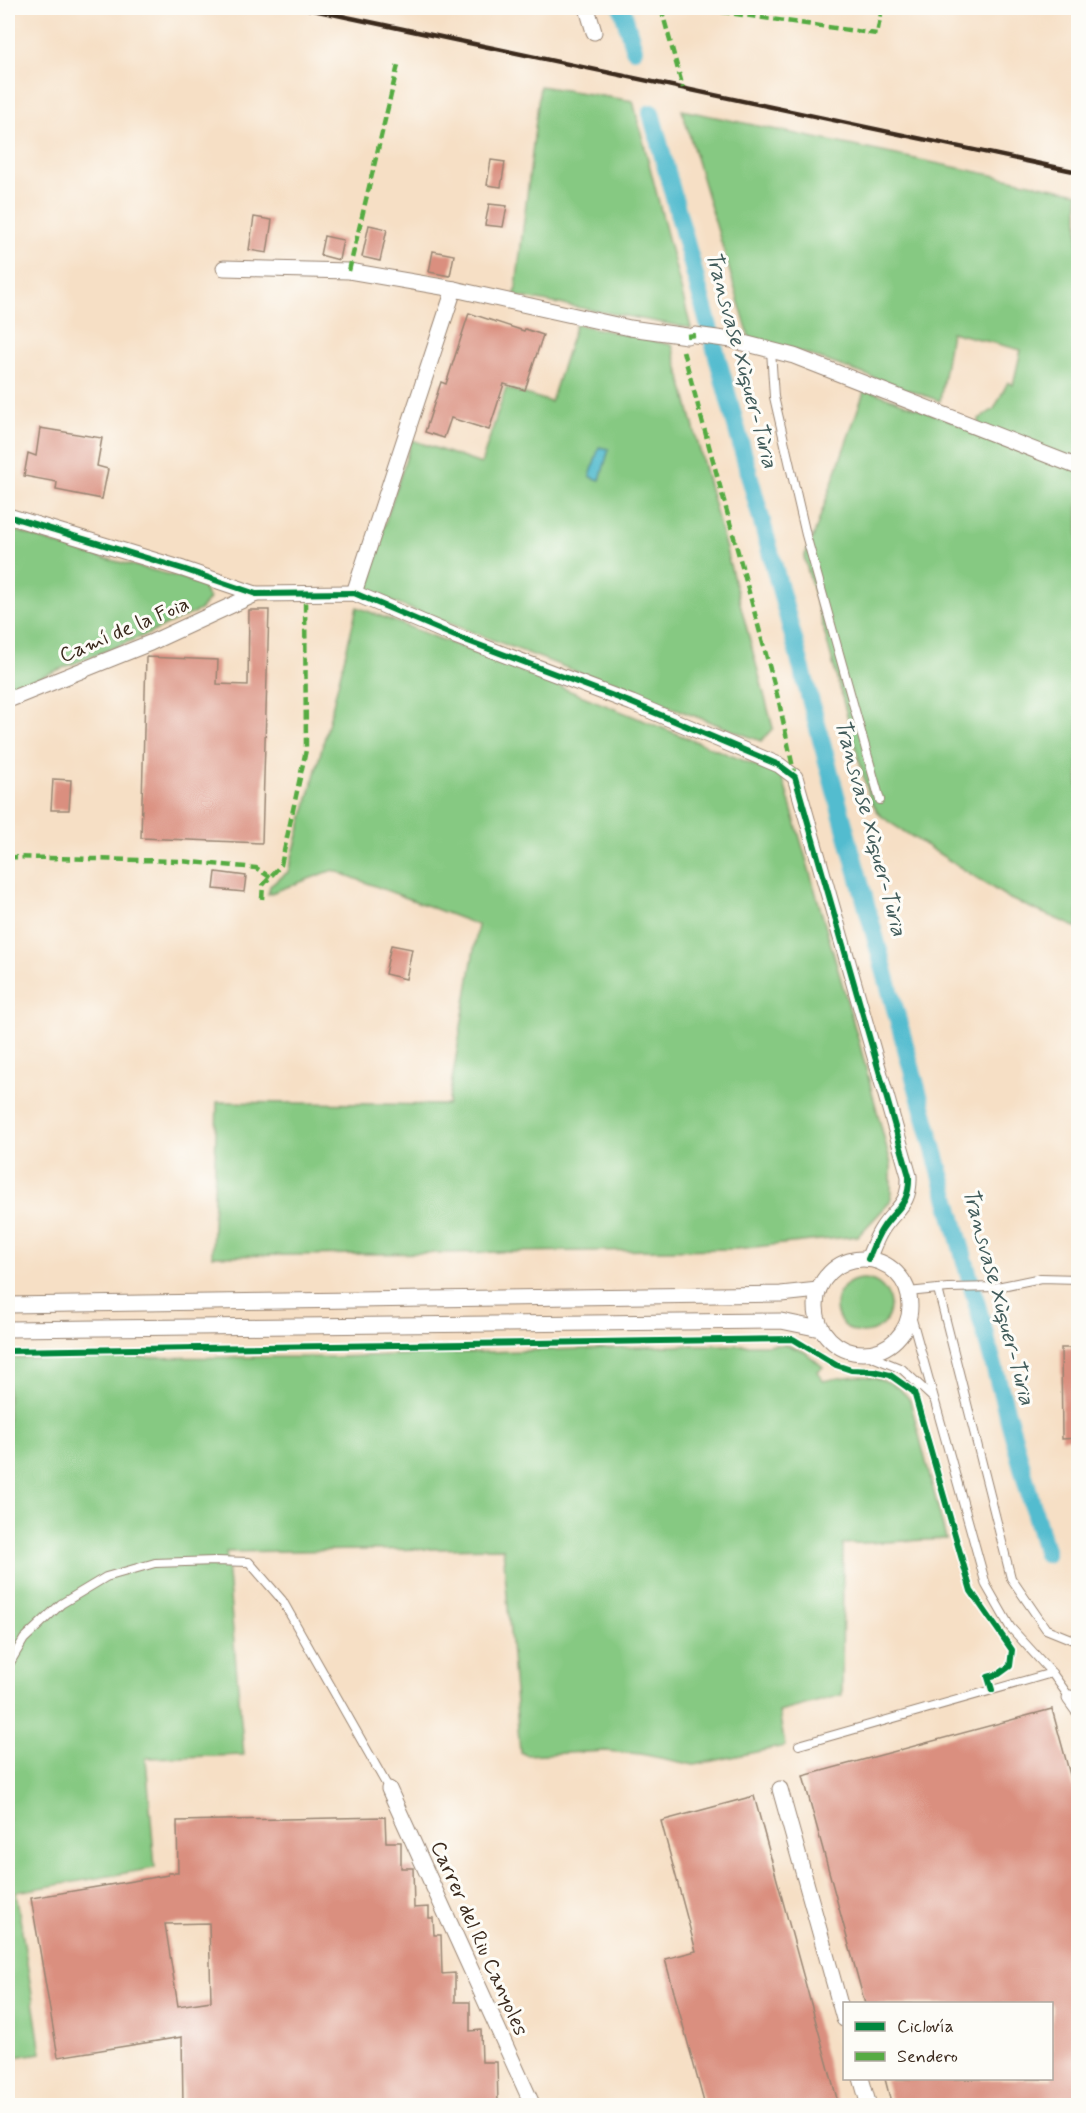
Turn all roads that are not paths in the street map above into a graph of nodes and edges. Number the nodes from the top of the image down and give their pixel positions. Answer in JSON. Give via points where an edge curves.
{"nodes":[{"id":1,"x":587,"y":8,"type":"edge"},
{"id":2,"x":594,"y":32,"type":"dead end"},
{"id":3,"x":224,"y":268,"type":"dead end"},
{"id":4,"x":454,"y":289,"type":"junction"},
{"id":5,"x":771,"y":350,"type":"junction"},
{"id":6,"x":1078,"y":467,"type":"edge"},
{"id":7,"x":8,"y":516,"type":"edge"},
{"id":8,"x":354,"y":593,"type":"junction"},
{"id":9,"x":256,"y":594,"type":"junction"},
{"id":10,"x":8,"y":700,"type":"edge"},
{"id":11,"x":880,"y":800,"type":"dead end"},
{"id":12,"x":868,"y":1259,"type":"junction"},
{"id":13,"x":1078,"y":1279,"type":"edge"},
{"id":14,"x":938,"y":1289,"type":"junction"},
{"id":15,"x":818,"y":1290,"type":"junction"},
{"id":16,"x":908,"y":1292,"type":"junction"},
{"id":17,"x":8,"y":1305,"type":"edge"},
{"id":18,"x":910,"y":1312,"type":"junction"},
{"id":19,"x":8,"y":1329,"type":"edge"},
{"id":20,"x":820,"y":1329,"type":"junction"},
{"id":21,"x":865,"y":1354,"type":"junction"},
{"id":22,"x":933,"y":1398,"type":"junction"},
{"id":23,"x":1078,"y":1642,"type":"edge"},
{"id":24,"x":8,"y":1666,"type":"edge"},
{"id":25,"x":1052,"y":1673,"type":"junction"},
{"id":26,"x":1074,"y":1704,"type":"edge"},
{"id":27,"x":799,"y":1745,"type":"dead end"},
{"id":28,"x":389,"y":1789,"type":"joint"},
{"id":29,"x":780,"y":1789,"type":"dead end"},
{"id":30,"x":843,"y":2015,"type":"edge"},
{"id":31,"x":861,"y":2080,"type":"edge"},
{"id":32,"x":533,"y":2106,"type":"edge"},
{"id":33,"x":869,"y":2106,"type":"edge"}],
"edges":[{"from":1,"to":2,"type":"street"},
{"from":3,"to":4,"type":"street","via":[[349,270]]},
{"from":4,"to":5,"type":"street","via":[[630,328],[732,340]]},
{"from":4,"to":8,"type":"street"},
{"from":5,"to":6,"type":"street"},
{"from":5,"to":11,"type":"lane","via":[[774,397],[806,535]]},
{"from":7,"to":9,"type":"street"},
{"from":8,"to":9,"type":"street"},
{"from":8,"to":12,"type":"street","via":[[454,636],[632,702],[778,765],[795,777],[909,1176],[909,1192],[883,1228]]},
{"from":9,"to":10,"type":"street","name":"Camí de la Foia","via":[[150,643]]},
{"from":12,"to":15,"type":"street","via":[[838,1266]]},
{"from":12,"to":16,"type":"street","via":[[893,1270]]},
{"from":13,"to":14,"type":"lane","via":[[1041,1278],[997,1287]]},
{"from":14,"to":16,"type":"lane"},
{"from":14,"to":23,"type":"lane","via":[[1011,1578],[1046,1629]]},
{"from":15,"to":17,"type":"street","via":[[781,1294]]},
{"from":15,"to":20,"type":"street","via":[[815,1303]]},
{"from":16,"to":18,"type":"street"},
{"from":18,"to":21,"type":"street","via":[[899,1337],[884,1348]]},
{"from":18,"to":22,"type":"lane"},
{"from":19,"to":20,"type":"street","via":[[781,1321]]},
{"from":20,"to":21,"type":"street","via":[[839,1348]]},
{"from":21,"to":22,"type":"lane","via":[[902,1370]]},
{"from":22,"to":25,"type":"lane","via":[[986,1585],[1010,1628]]},
{"from":24,"to":28,"type":"lane","via":[[24,1639],[61,1604],[106,1577],[155,1563],[249,1562],[282,1600]]},
{"from":25,"to":26,"type":"lane"},
{"from":25,"to":27,"type":"lane"},
{"from":28,"to":32,"type":"street","name":"Carrer del Riu Canyoles"},
{"from":29,"to":30,"type":"street"},
{"from":31,"to":33,"type":"street"}]}
